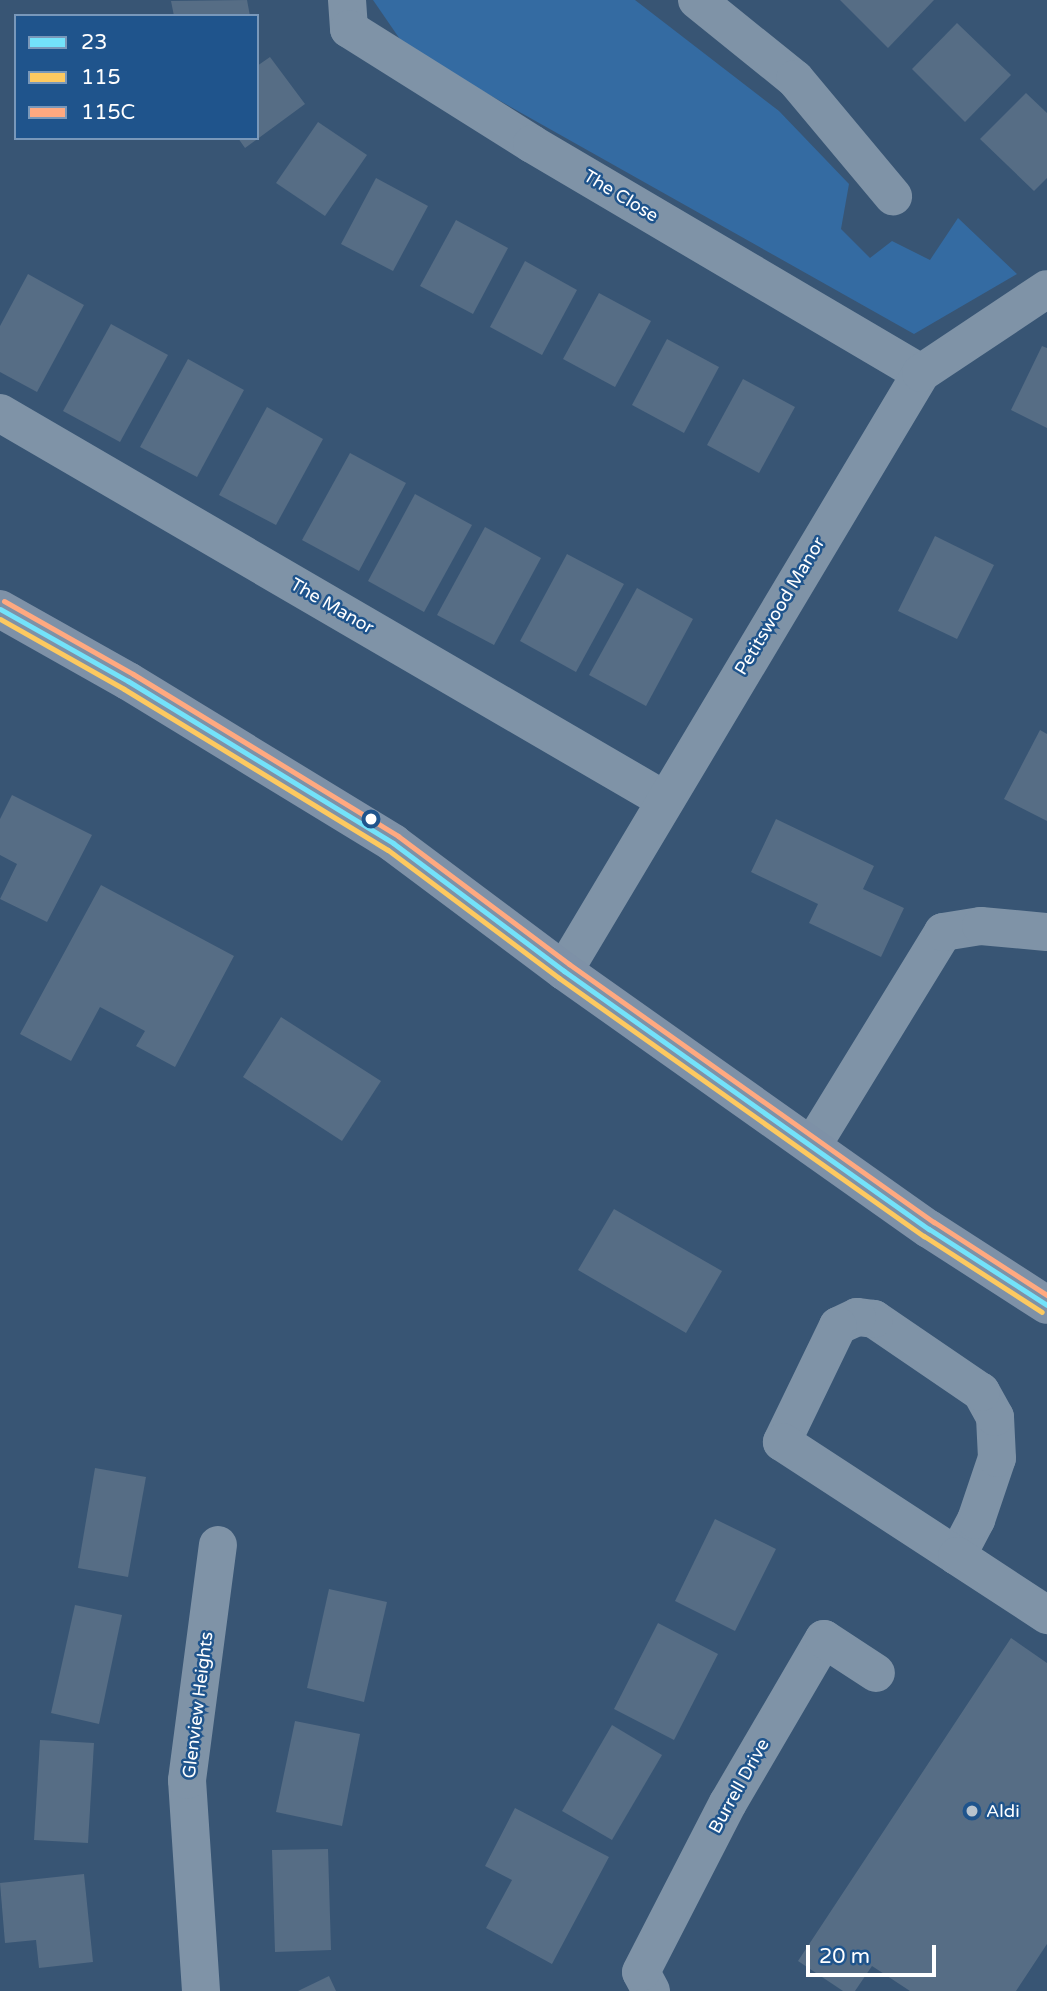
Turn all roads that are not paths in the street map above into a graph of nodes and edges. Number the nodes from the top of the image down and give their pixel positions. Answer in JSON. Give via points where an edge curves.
{"nodes":[{"id":1,"x":347,"y":0,"type":"edge"},
{"id":2,"x":697,"y":0,"type":"edge"},
{"id":3,"x":893,"y":196,"type":"dead end"},
{"id":4,"x":1047,"y":289,"type":"edge"},
{"id":5,"x":921,"y":373,"type":"junction"},
{"id":6,"x":0,"y":413,"type":"edge"},
{"id":7,"x":0,"y":610,"type":"edge"},
{"id":8,"x":663,"y":799,"type":"junction"},
{"id":9,"x":1047,"y":932,"type":"edge"},
{"id":10,"x":564,"y":971,"type":"junction"},
{"id":11,"x":812,"y":1146,"type":"junction"},
{"id":12,"x":1044,"y":1308,"type":"edge"},
{"id":13,"x":218,"y":1545,"type":"dead end"},
{"id":14,"x":957,"y":1556,"type":"junction"},
{"id":15,"x":1047,"y":1615,"type":"edge"},
{"id":16,"x":876,"y":1673,"type":"dead end"},
{"id":17,"x":201,"y":1991,"type":"edge"},
{"id":18,"x":651,"y":1991,"type":"edge"}],
"edges":[{"from":1,"to":5,"type":"street","name":"The Close","via":[[348,29],[532,144]]},
{"from":2,"to":3,"type":"street","via":[[795,79]]},
{"from":4,"to":5,"type":"street","name":"Petitswood Manor"},
{"from":5,"to":8,"type":"street","name":"Petitswood Manor"},
{"from":6,"to":8,"type":"street","name":"The Manor"},
{"from":7,"to":10,"type":"main road","via":[[128,681],[393,843]]},
{"from":8,"to":10,"type":"street","name":"Petitswood Manor"},
{"from":9,"to":11,"type":"street","via":[[981,926],[943,932]]},
{"from":10,"to":11,"type":"main road"},
{"from":11,"to":12,"type":"main road"},
{"from":13,"to":17,"type":"street","name":"Glenview Heights","via":[[187,1780]]},
{"from":14,"to":14,"type":"street","via":[[782,1442],[838,1326],[857,1317],[874,1319],[981,1392],[995,1417],[997,1458],[976,1520]]},
{"from":14,"to":15,"type":"street"},
{"from":16,"to":18,"type":"street","name":"Burrell Drive","via":[[824,1639],[728,1802],[641,1972]]}]}
